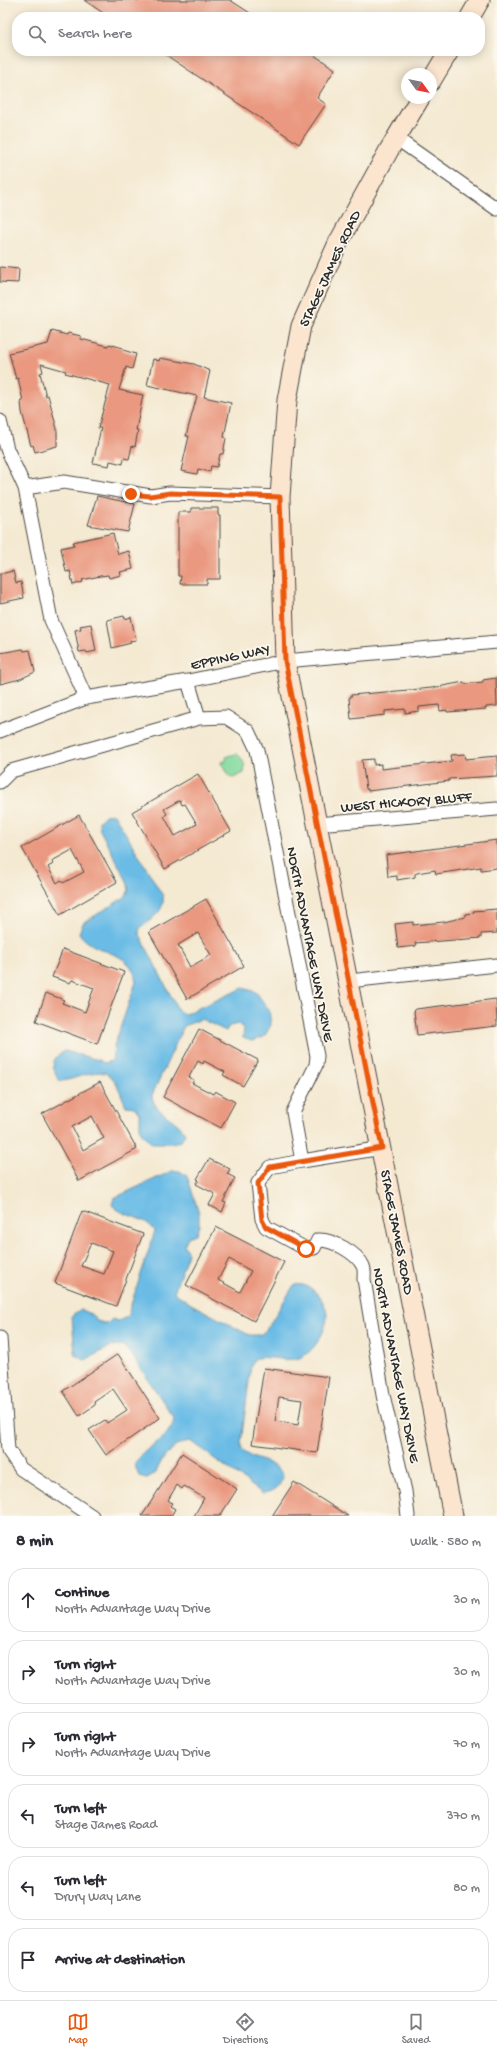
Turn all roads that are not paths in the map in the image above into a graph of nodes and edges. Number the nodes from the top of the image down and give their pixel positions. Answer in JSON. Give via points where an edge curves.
{"nodes":[{"id":1,"x":480,"y":0,"type":"edge"},
{"id":2,"x":473,"y":12,"type":"edge"},
{"id":3,"x":446,"y":56,"type":"edge"},
{"id":4,"x":437,"y":71,"type":"edge"},
{"id":5,"x":416,"y":104,"type":"edge"},
{"id":6,"x":396,"y":138,"type":"junction"},
{"id":7,"x":497,"y":209,"type":"edge"},
{"id":8,"x":0,"y":421,"type":"edge"},
{"id":9,"x":25,"y":488,"type":"junction"},
{"id":10,"x":280,"y":497,"type":"junction"},
{"id":11,"x":497,"y":642,"type":"edge"},
{"id":12,"x":285,"y":661,"type":"junction"},
{"id":13,"x":188,"y":681,"type":"junction"},
{"id":14,"x":86,"y":698,"type":"junction"},
{"id":15,"x":199,"y":718,"type":"junction"},
{"id":16,"x":0,"y":731,"type":"edge"},
{"id":17,"x":0,"y":782,"type":"edge"},
{"id":18,"x":497,"y":809,"type":"edge"},
{"id":19,"x":317,"y":824,"type":"junction"},
{"id":20,"x":497,"y":965,"type":"edge"},
{"id":21,"x":349,"y":982,"type":"junction"},
{"id":22,"x":382,"y":1148,"type":"junction"},
{"id":23,"x":302,"y":1161,"type":"junction"},
{"id":24,"x":0,"y":1338,"type":"edge"},
{"id":25,"x":92,"y":1516,"type":"edge"},
{"id":26,"x":408,"y":1516,"type":"edge"},
{"id":27,"x":453,"y":1516,"type":"edge"}],
"edges":[{"from":1,"to":2,"type":"main road"},
{"from":3,"to":4,"type":"main road"},
{"from":5,"to":6,"type":"main road","name":"STAGE JAMES ROAD"},
{"from":6,"to":7,"type":"street"},
{"from":6,"to":10,"type":"main road","name":"STAGE JAMES ROAD","via":[[338,243],[301,326],[287,400]]},
{"from":8,"to":9,"type":"street","via":[[7,449]]},
{"from":9,"to":10,"type":"street","via":[[64,482],[150,496],[170,493]]},
{"from":9,"to":14,"type":"street","via":[[51,620]]},
{"from":10,"to":12,"type":"main road","name":"STAGE JAMES ROAD"},
{"from":11,"to":12,"type":"street","name":"EPPING WAY"},
{"from":12,"to":13,"type":"street","name":"EPPING WAY"},
{"from":12,"to":19,"type":"main road","name":"STAGE JAMES ROAD"},
{"from":13,"to":14,"type":"street","name":"EPPING WAY"},
{"from":13,"to":15,"type":"street"},
{"from":14,"to":16,"type":"street","name":"EPPING WAY"},
{"from":15,"to":17,"type":"street","via":[[11,771]]},
{"from":15,"to":23,"type":"street","name":"NORTH ADVANTAGE WAY DRIVE","via":[[226,717],[248,730],[258,750],[317,1056],[316,1065],[293,1112]]},
{"from":18,"to":19,"type":"street","name":"WEST HICKORY BLUFF"},
{"from":19,"to":21,"type":"main road","name":"STAGE JAMES ROAD"},
{"from":20,"to":21,"type":"street"},
{"from":21,"to":22,"type":"main road","name":"STAGE JAMES ROAD"},
{"from":22,"to":23,"type":"street","name":"NORTH ADVANTAGE WAY DRIVE"},
{"from":22,"to":27,"type":"main road","name":"STAGE JAMES ROAD"},
{"from":23,"to":26,"type":"street","name":"NORTH ADVANTAGE WAY DRIVE","via":[[270,1167],[258,1183],[262,1220],[266,1227],[306,1249],[314,1248],[318,1240],[326,1240],[358,1258],[364,1268],[382,1388]]},
{"from":24,"to":25,"type":"street","via":[[8,1450],[21,1469]]}]}
